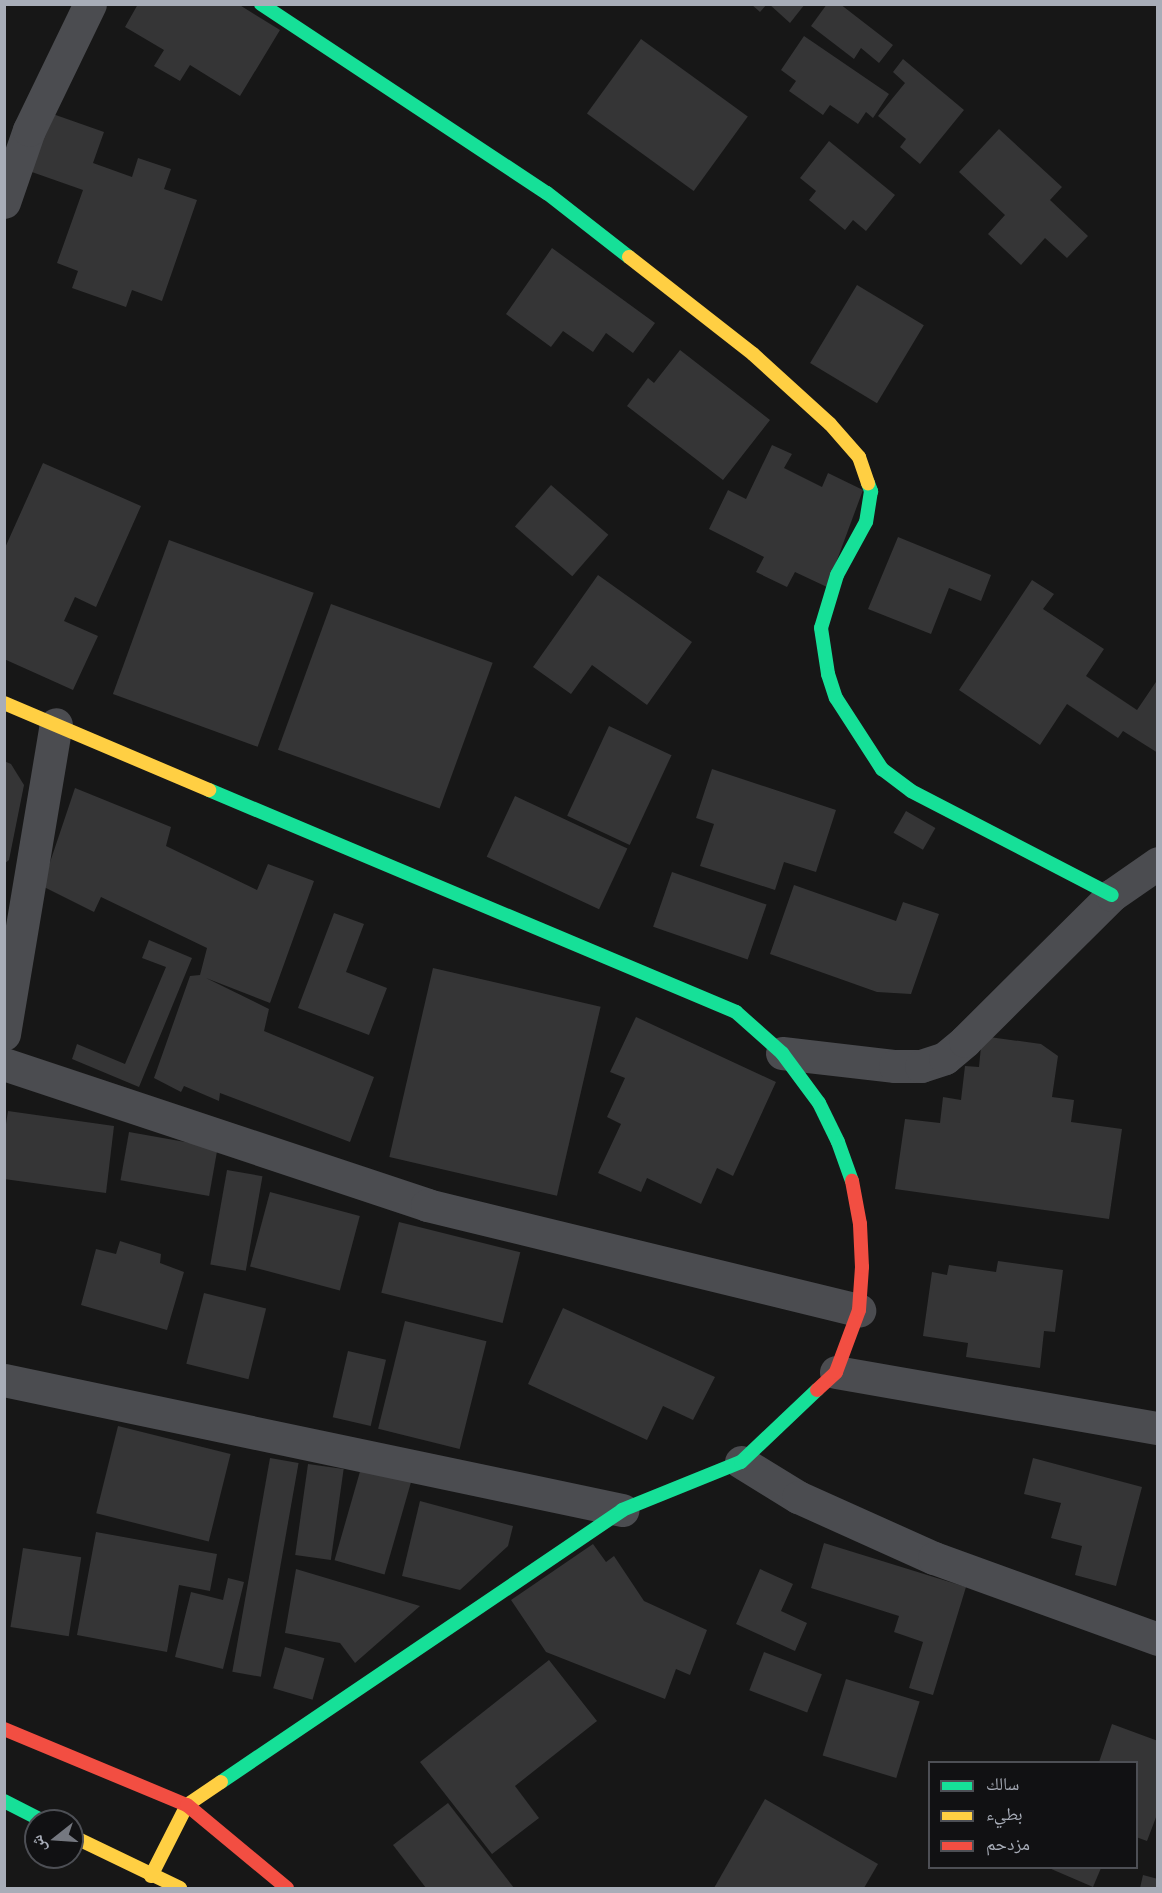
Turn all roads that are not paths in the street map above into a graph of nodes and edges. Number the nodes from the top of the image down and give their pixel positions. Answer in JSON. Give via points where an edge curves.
{"nodes":[{"id":1,"x":90,"y":4,"type":"edge"},
{"id":2,"x":261,"y":4,"type":"edge"},
{"id":3,"x":4,"y":202,"type":"edge"},
{"id":4,"x":4,"y":703,"type":"edge"},
{"id":5,"x":56,"y":724,"type":"junction"},
{"id":6,"x":1158,"y":863,"type":"edge"},
{"id":7,"x":1112,"y":895,"type":"junction"},
{"id":8,"x":4,"y":1034,"type":"edge"},
{"id":9,"x":782,"y":1053,"type":"junction"},
{"id":10,"x":4,"y":1064,"type":"edge"},
{"id":11,"x":859,"y":1310,"type":"junction"},
{"id":12,"x":836,"y":1372,"type":"junction"},
{"id":13,"x":4,"y":1380,"type":"edge"},
{"id":14,"x":1158,"y":1428,"type":"edge"},
{"id":15,"x":741,"y":1462,"type":"junction"},
{"id":16,"x":622,"y":1510,"type":"junction"},
{"id":17,"x":1158,"y":1639,"type":"edge"},
{"id":18,"x":4,"y":1729,"type":"edge"},
{"id":19,"x":4,"y":1801,"type":"edge"},
{"id":20,"x":186,"y":1805,"type":"junction"},
{"id":21,"x":24,"y":1811,"type":"edge"},
{"id":22,"x":84,"y":1843,"type":"edge"},
{"id":23,"x":157,"y":1884,"type":"edge"},
{"id":24,"x":287,"y":1888,"type":"edge"}],
"edges":[{"from":1,"to":3,"type":"street","via":[[29,130]]},
{"from":2,"to":7,"type":"main road","via":[[547,193],[753,354],[830,424],[859,457],[871,491],[866,522],[837,575],[821,628],[836,698],[882,769],[910,791]]},
{"from":4,"to":5,"type":"main road"},
{"from":5,"to":8,"type":"street"},
{"from":5,"to":9,"type":"main road","via":[[736,1012]]},
{"from":6,"to":7,"type":"street"},
{"from":7,"to":9,"type":"street","via":[[945,1058],[921,1066],[895,1066]]},
{"from":9,"to":11,"type":"main road","via":[[819,1103],[852,1182],[860,1224]]},
{"from":10,"to":11,"type":"street","via":[[427,1205]]},
{"from":11,"to":12,"type":"main road"},
{"from":12,"to":14,"type":"street"},
{"from":12,"to":15,"type":"main road"},
{"from":13,"to":16,"type":"street"},
{"from":15,"to":16,"type":"main road"},
{"from":15,"to":17,"type":"street","via":[[798,1497],[934,1558]]},
{"from":16,"to":20,"type":"main road"},
{"from":18,"to":20,"type":"main road"},
{"from":19,"to":21,"type":"main road"},
{"from":20,"to":23,"type":"main road"},
{"from":20,"to":24,"type":"main road"},
{"from":22,"to":23,"type":"main road"}]}
